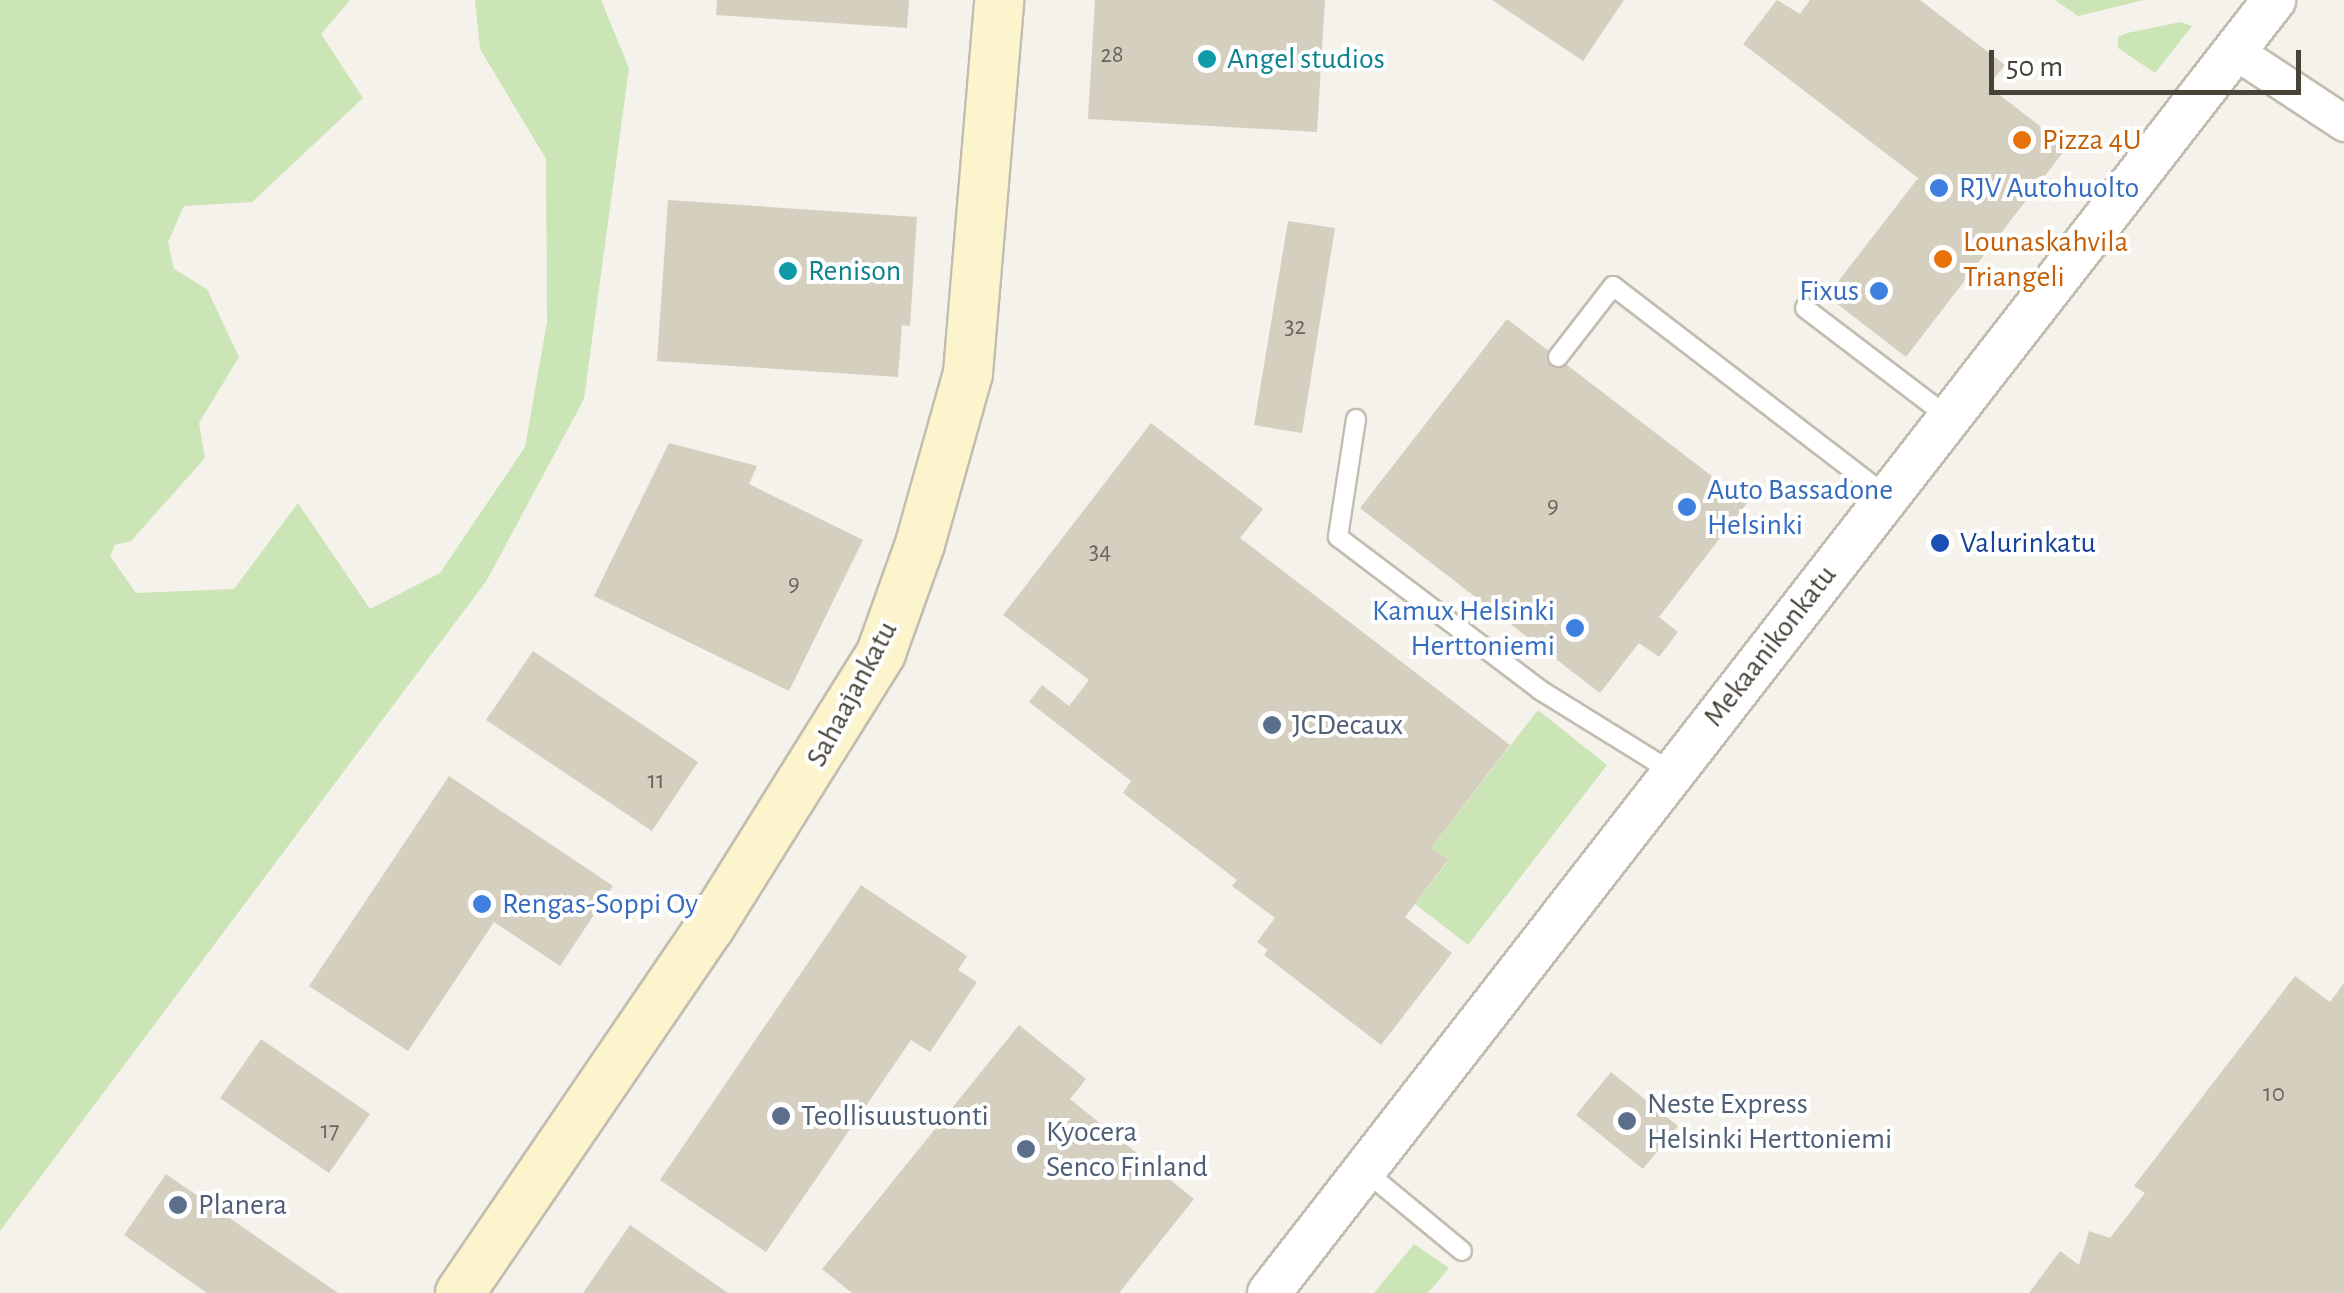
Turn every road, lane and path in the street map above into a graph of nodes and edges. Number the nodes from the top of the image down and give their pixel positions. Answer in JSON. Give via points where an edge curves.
{"nodes":[{"id":1,"x":999,"y":0,"type":"edge"},
{"id":2,"x":2274,"y":0,"type":"edge"},
{"id":3,"x":2235,"y":51,"type":"junction"},
{"id":4,"x":2344,"y":123,"type":"edge"},
{"id":5,"x":1805,"y":308,"type":"dead end"},
{"id":6,"x":1558,"y":357,"type":"dead end"},
{"id":7,"x":1356,"y":418,"type":"dead end"},
{"id":8,"x":1948,"y":418,"type":"junction"},
{"id":9,"x":1887,"y":496,"type":"junction"},
{"id":10,"x":1672,"y":772,"type":"junction"},
{"id":11,"x":1364,"y":1170,"type":"junction"},
{"id":12,"x":1462,"y":1251,"type":"dead end"},
{"id":13,"x":460,"y":1293,"type":"edge"},
{"id":14,"x":1269,"y":1293,"type":"edge"}],
"edges":[{"from":1,"to":13,"type":"main road","name":"Sahaajankatu","via":[[968,373],[920,544],[880,653],[710,927]]},
{"from":2,"to":3,"type":"street","name":"Mekaanikonkatu"},
{"from":3,"to":4,"type":"street"},
{"from":3,"to":8,"type":"street","name":"Mekaanikonkatu"},
{"from":5,"to":8,"type":"lane"},
{"from":6,"to":9,"type":"lane","via":[[1613,286]]},
{"from":7,"to":10,"type":"lane","via":[[1338,537],[1540,690]]},
{"from":8,"to":9,"type":"street","name":"Mekaanikonkatu"},
{"from":9,"to":10,"type":"street","name":"Mekaanikonkatu"},
{"from":10,"to":11,"type":"street","name":"Mekaanikonkatu"},
{"from":11,"to":12,"type":"lane"},
{"from":11,"to":14,"type":"street","name":"Mekaanikonkatu"}]}
